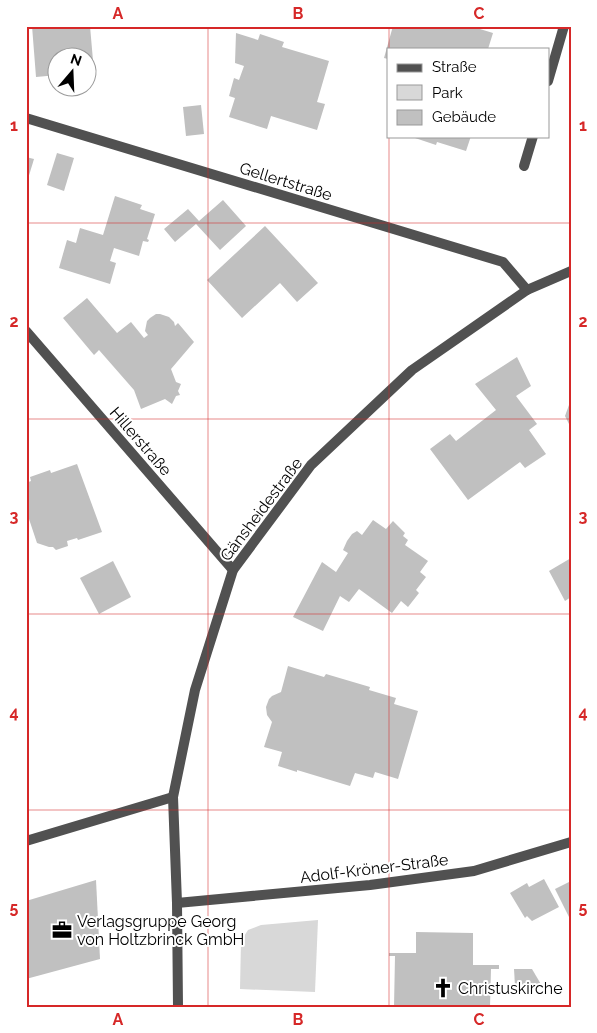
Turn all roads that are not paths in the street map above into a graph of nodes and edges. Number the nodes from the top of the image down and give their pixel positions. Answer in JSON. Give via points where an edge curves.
{"nodes":[{"id":1,"x":564,"y":26,"type":"edge"},
{"id":2,"x":550,"y":74,"type":"edge"},
{"id":3,"x":26,"y":118,"type":"edge"},
{"id":4,"x":532,"y":138,"type":"edge"},
{"id":5,"x":524,"y":166,"type":"dead end"},
{"id":6,"x":571,"y":271,"type":"edge"},
{"id":7,"x":527,"y":290,"type":"junction"},
{"id":8,"x":26,"y":331,"type":"edge"},
{"id":9,"x":233,"y":570,"type":"junction"},
{"id":10,"x":173,"y":797,"type":"junction"},
{"id":11,"x":26,"y":841,"type":"edge"},
{"id":12,"x":571,"y":842,"type":"edge"},
{"id":13,"x":177,"y":903,"type":"junction"},
{"id":14,"x":178,"y":1007,"type":"edge"}],
"edges":[{"from":1,"to":2,"type":"street"},
{"from":3,"to":7,"type":"street","name":"Gellertstraße","via":[[503,262]]},
{"from":4,"to":5,"type":"street"},
{"from":6,"to":7,"type":"street","name":"Gänsheidestraße"},
{"from":7,"to":9,"type":"street","name":"Gänsheidestraße","via":[[412,370],[311,465]]},
{"from":8,"to":9,"type":"street","name":"Hillerstraße"},
{"from":9,"to":10,"type":"street","name":"Gänsheidestraße","via":[[195,690]]},
{"from":10,"to":11,"type":"street"},
{"from":10,"to":13,"type":"street","name":"Gänsheidestraße"},
{"from":12,"to":13,"type":"street","name":"Adolf-Kröner-Straße","via":[[474,871],[370,885]]},
{"from":13,"to":14,"type":"street","name":"Gänsheidestraße"}]}
